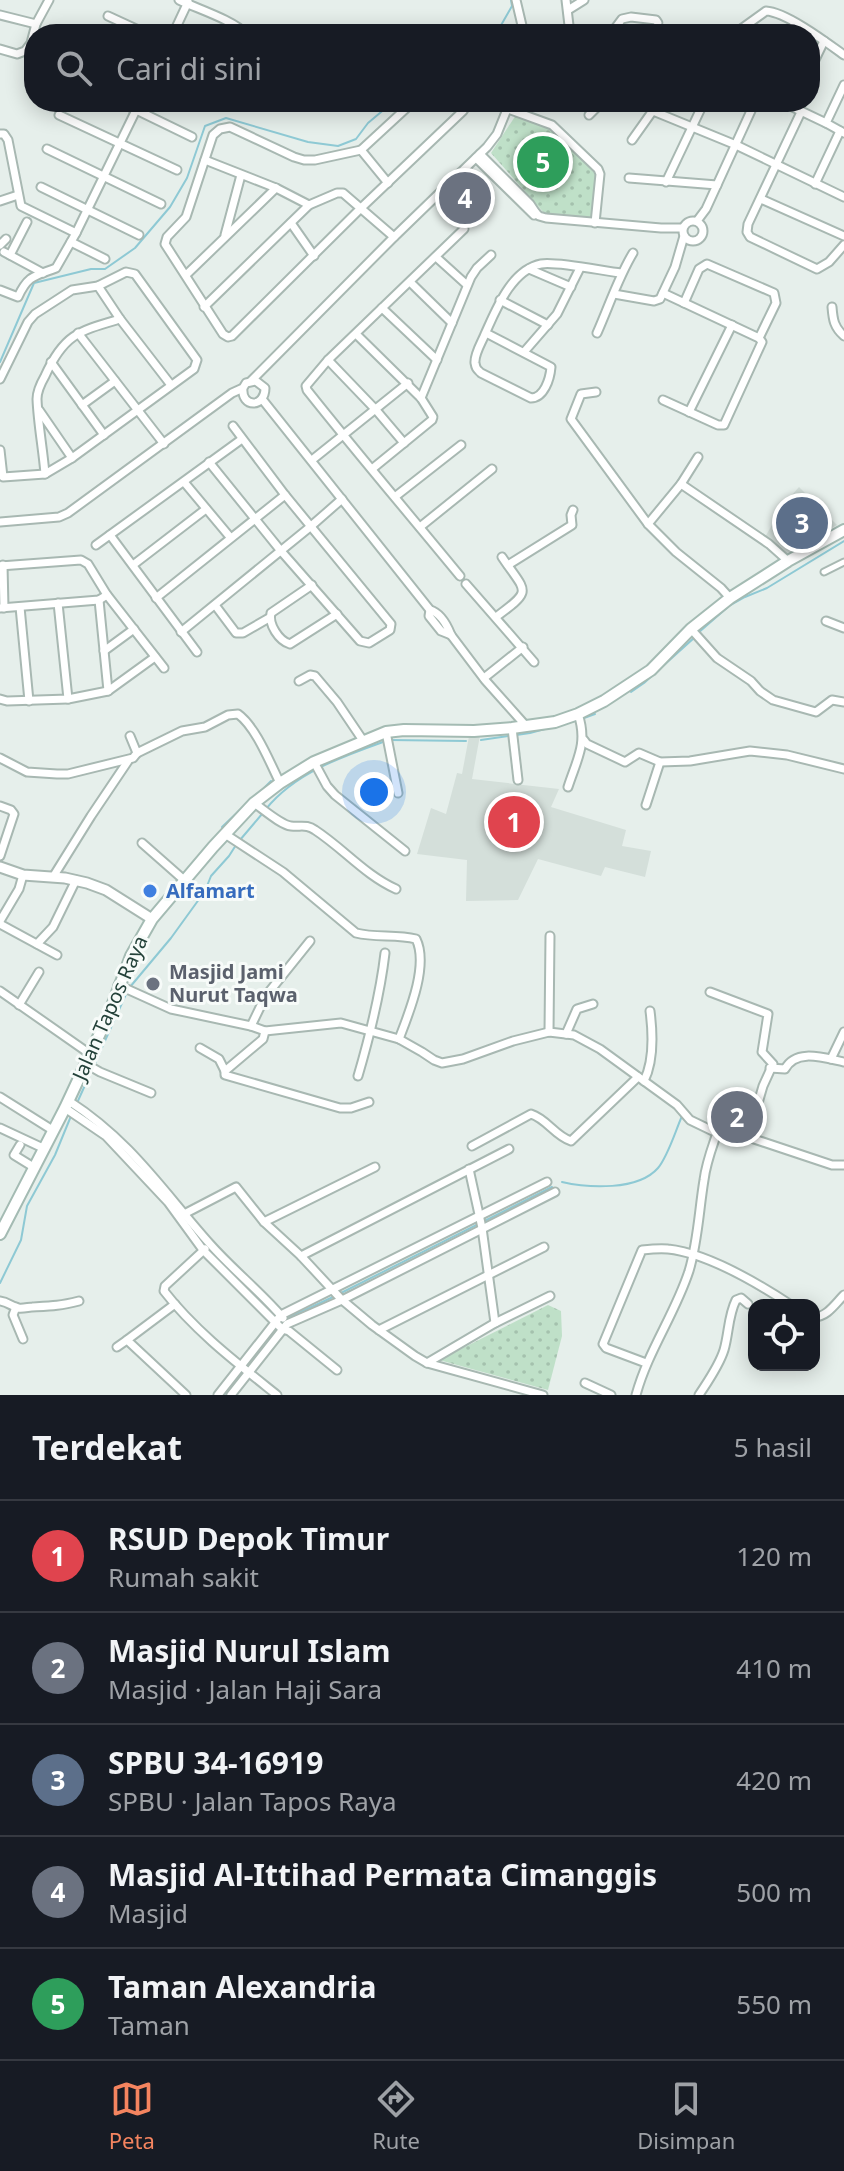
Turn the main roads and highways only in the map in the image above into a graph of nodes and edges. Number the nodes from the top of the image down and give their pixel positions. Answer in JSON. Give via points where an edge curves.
{"nodes":[{"id":1,"x":844,"y":530,"type":"edge"},
{"id":2,"x":1,"y":1229,"type":"edge"}],
"edges":[{"from":1,"to":2,"type":"main road","name":"Jalan Tapos Raya","via":[[730,598],[651,670],[579,715],[513,734],[404,730],[364,742],[280,783],[225,834],[152,919],[131,956],[124,988],[109,1014],[76,1110],[54,1131]]}]}
